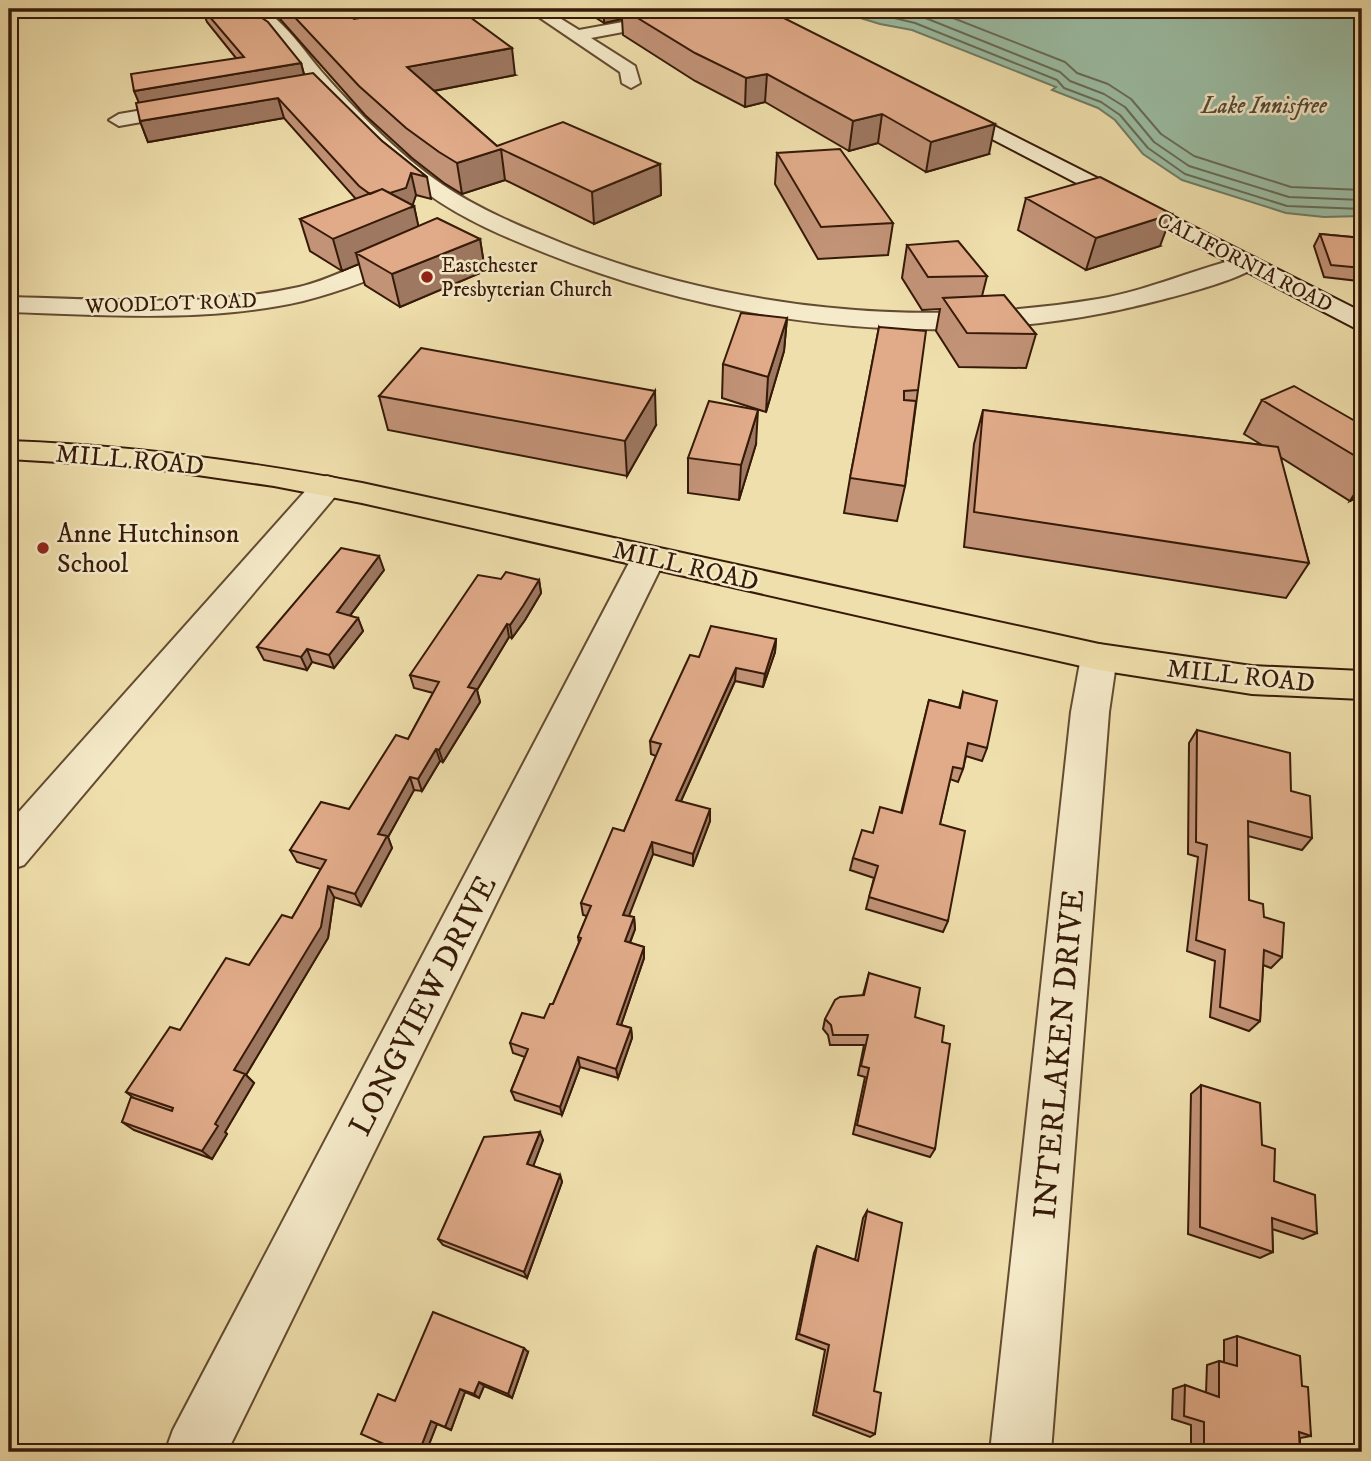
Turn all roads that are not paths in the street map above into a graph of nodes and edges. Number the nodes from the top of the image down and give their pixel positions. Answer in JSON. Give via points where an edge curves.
{"nodes":[{"id":1,"x":247,"y":9,"type":"edge"},
{"id":2,"x":535,"y":9,"type":"edge"},
{"id":3,"x":719,"y":9,"type":"edge"},
{"id":4,"x":579,"y":35,"type":"junction"},
{"id":5,"x":631,"y":83,"type":"dead end"},
{"id":6,"x":323,"y":84,"type":"junction"},
{"id":7,"x":296,"y":89,"type":"edge"},
{"id":8,"x":927,"y":98,"type":"edge"},
{"id":9,"x":214,"y":103,"type":"edge"},
{"id":10,"x":119,"y":120,"type":"dead end"},
{"id":11,"x":485,"y":219,"type":"junction"},
{"id":12,"x":461,"y":230,"type":"edge"},
{"id":13,"x":437,"y":241,"type":"edge"},
{"id":14,"x":1248,"y":263,"type":"junction"},
{"id":15,"x":9,"y":305,"type":"edge"},
{"id":16,"x":1362,"y":322,"type":"edge"},
{"id":17,"x":9,"y":450,"type":"edge"},
{"id":18,"x":327,"y":486,"type":"junction"},
{"id":19,"x":649,"y":557,"type":"junction"},
{"id":20,"x":1099,"y":657,"type":"junction"},
{"id":21,"x":1362,"y":685,"type":"edge"},
{"id":22,"x":9,"y":852,"type":"edge"},
{"id":23,"x":195,"y":1452,"type":"edge"},
{"id":24,"x":1020,"y":1452,"type":"edge"}],
"edges":[{"from":1,"to":6,"type":"street","via":[[268,18]]},
{"from":2,"to":4,"type":"street"},
{"from":3,"to":4,"type":"street"},
{"from":4,"to":5,"type":"street","via":[[629,70]]},
{"from":6,"to":7,"type":"street"},
{"from":6,"to":11,"type":"street","via":[[425,182]]},
{"from":8,"to":14,"type":"street","name":"CALIFORNIA ROAD"},
{"from":9,"to":10,"type":"street"},
{"from":11,"to":12,"type":"street"},
{"from":11,"to":14,"type":"street","via":[[576,259],[683,290],[799,311],[874,318],[959,320],[1078,310],[1177,289]]},
{"from":13,"to":15,"type":"street","name":"WOODLOT ROAD","via":[[348,280],[256,302],[176,307]]},
{"from":14,"to":16,"type":"street","name":"CALIFORNIA ROAD"},
{"from":17,"to":18,"type":"main road","name":"MILL ROAD","via":[[146,458]]},
{"from":18,"to":19,"type":"main road","name":"MILL ROAD"},
{"from":18,"to":22,"type":"street"},
{"from":19,"to":20,"type":"main road","name":"MILL ROAD"},
{"from":19,"to":23,"type":"street","name":"LONGVIEW DRIVE"},
{"from":20,"to":21,"type":"main road","name":"MILL ROAD","via":[[1252,680]]},
{"from":20,"to":24,"type":"street","name":"INTERLAKEN DRIVE","via":[[1090,712]]}]}
